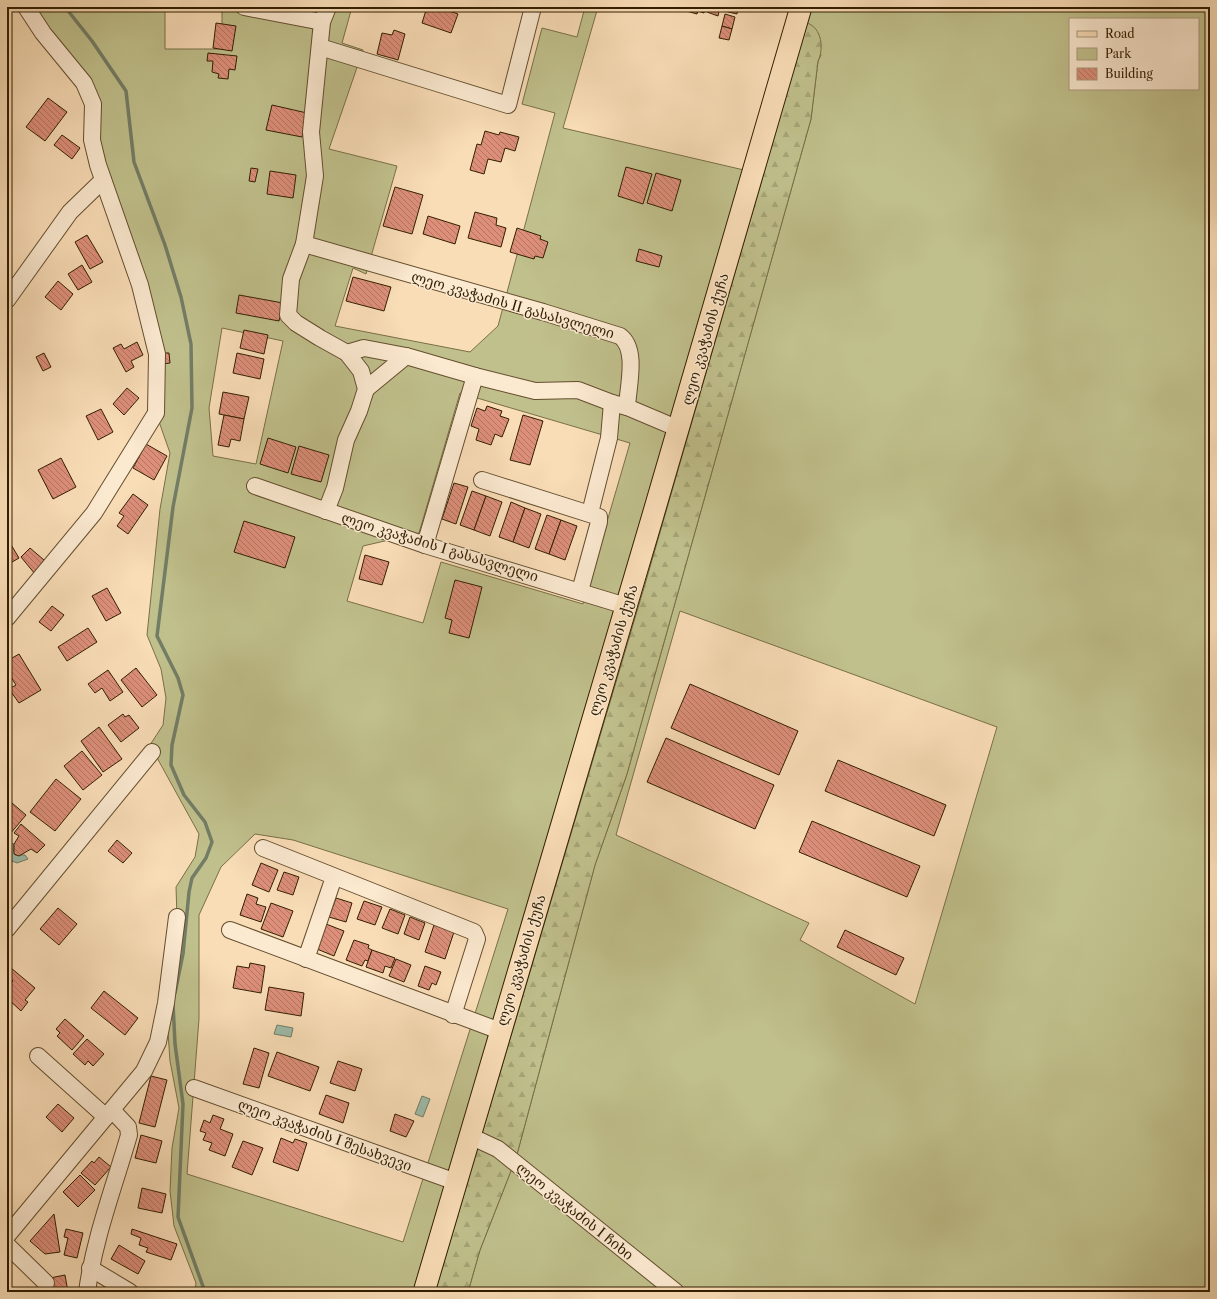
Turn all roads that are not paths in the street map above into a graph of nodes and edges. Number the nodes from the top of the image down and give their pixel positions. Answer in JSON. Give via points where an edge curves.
{"nodes":[{"id":1,"x":26,"y":7,"type":"edge"},
{"id":2,"x":244,"y":7,"type":"edge"},
{"id":3,"x":328,"y":7,"type":"edge"},
{"id":4,"x":533,"y":7,"type":"edge"},
{"id":5,"x":801,"y":7,"type":"edge"},
{"id":6,"x":322,"y":22,"type":"junction"},
{"id":7,"x":320,"y":47,"type":"junction"},
{"id":8,"x":103,"y":180,"type":"junction"},
{"id":9,"x":304,"y":244,"type":"junction"},
{"id":10,"x":7,"y":300,"type":"edge"},
{"id":11,"x":347,"y":353,"type":"junction"},
{"id":12,"x":406,"y":356,"type":"junction"},
{"id":13,"x":476,"y":376,"type":"junction"},
{"id":14,"x":366,"y":389,"type":"junction"},
{"id":15,"x":620,"y":405,"type":"junction"},
{"id":16,"x":679,"y":429,"type":"junction"},
{"id":17,"x":482,"y":480,"type":"dead end"},
{"id":18,"x":255,"y":486,"type":"dead end"},
{"id":19,"x":326,"y":511,"type":"junction"},
{"id":20,"x":590,"y":513,"type":"junction"},
{"id":21,"x":425,"y":545,"type":"junction"},
{"id":22,"x":580,"y":591,"type":"junction"},
{"id":23,"x":626,"y":606,"type":"junction"},
{"id":24,"x":7,"y":618,"type":"edge"},
{"id":25,"x":152,"y":752,"type":"dead end"},
{"id":26,"x":263,"y":848,"type":"dead end"},
{"id":27,"x":334,"y":876,"type":"junction"},
{"id":28,"x":177,"y":916,"type":"dead end"},
{"id":29,"x":7,"y":929,"type":"edge"},
{"id":30,"x":230,"y":930,"type":"dead end"},
{"id":31,"x":306,"y":959,"type":"junction"},
{"id":32,"x":453,"y":1015,"type":"junction"},
{"id":33,"x":500,"y":1031,"type":"junction"},
{"id":34,"x":38,"y":1056,"type":"dead end"},
{"id":35,"x":194,"y":1088,"type":"dead end"},
{"id":36,"x":109,"y":1113,"type":"junction"},
{"id":37,"x":470,"y":1136,"type":"junction"},
{"id":38,"x":456,"y":1182,"type":"junction"},
{"id":39,"x":7,"y":1236,"type":"edge"},
{"id":40,"x":7,"y":1245,"type":"edge"},
{"id":41,"x":90,"y":1268,"type":"junction"},
{"id":42,"x":46,"y":1283,"type":"dead end"},
{"id":43,"x":87,"y":1292,"type":"edge"},
{"id":44,"x":130,"y":1292,"type":"edge"},
{"id":45,"x":424,"y":1292,"type":"edge"},
{"id":46,"x":676,"y":1292,"type":"edge"}],
"edges":[{"from":1,"to":8,"type":"street","via":[[43,33],[84,83],[93,104],[92,140]]},
{"from":2,"to":6,"type":"street"},
{"from":3,"to":6,"type":"street"},
{"from":4,"to":7,"type":"street","via":[[508,105]]},
{"from":5,"to":16,"type":"main road","name":"ლეო კვაჭაძის ქუჩა"},
{"from":6,"to":7,"type":"street"},
{"from":7,"to":9,"type":"street","via":[[311,132],[315,176]]},
{"from":8,"to":10,"type":"street","via":[[70,212]]},
{"from":8,"to":24,"type":"street","via":[[140,285],[157,354],[156,413],[94,513]]},
{"from":9,"to":11,"type":"street","via":[[291,279],[288,315],[296,323]]},
{"from":9,"to":15,"type":"street","name":"ლეო კვაჭაძის II გასასვლელი","via":[[620,336],[626,340],[631,353]]},
{"from":11,"to":12,"type":"street","via":[[364,348]]},
{"from":11,"to":14,"type":"street","via":[[361,371]]},
{"from":12,"to":13,"type":"street"},
{"from":12,"to":14,"type":"street"},
{"from":13,"to":15,"type":"street","via":[[535,391],[578,390]]},
{"from":13,"to":21,"type":"street"},
{"from":14,"to":19,"type":"street","via":[[346,440],[335,488]]},
{"from":15,"to":16,"type":"street"},
{"from":15,"to":20,"type":"street","name":"ლეო კვაჭაძის II გასასვლელი"},
{"from":16,"to":23,"type":"main road","name":"ლეო კვაჭაძის ქუჩა"},
{"from":17,"to":20,"type":"street"},
{"from":18,"to":19,"type":"street","name":"ლეო კვაჭაძის I გასასვლელი"},
{"from":19,"to":21,"type":"street","name":"ლეო კვაჭაძის I გასასვლელი"},
{"from":20,"to":22,"type":"street","via":[[599,517],[599,522]]},
{"from":21,"to":22,"type":"street","name":"ლეო კვაჭაძის I გასასვლელი"},
{"from":22,"to":23,"type":"street","name":"ლეო კვაჭაძის I გასასვლელი"},
{"from":23,"to":33,"type":"main road","name":"ლეო კვაჭაძის ქუჩა"},
{"from":25,"to":29,"type":"street"},
{"from":26,"to":27,"type":"street"},
{"from":27,"to":31,"type":"street"},
{"from":27,"to":32,"type":"street","via":[[474,932],[477,939]]},
{"from":28,"to":36,"type":"street","via":[[166,1003],[158,1042],[144,1071]]},
{"from":30,"to":31,"type":"street"},
{"from":31,"to":32,"type":"street"},
{"from":32,"to":33,"type":"street"},
{"from":33,"to":37,"type":"main road","name":"ლეო კვაჭაძის ქუჩა"},
{"from":34,"to":36,"type":"street"},
{"from":35,"to":38,"type":"street","name":"ლეო კვაჭაძის I შესახვევი"},
{"from":36,"to":39,"type":"street"},
{"from":36,"to":41,"type":"street","via":[[128,1127],[129,1135]]},
{"from":37,"to":38,"type":"main road","name":"ლეო კვაჭაძის ქუჩა"},
{"from":37,"to":46,"type":"street","name":"ლეო კვაჭაძის I ჩიხი","via":[[498,1150]]},
{"from":38,"to":45,"type":"main road","name":"ლეო კვაჭაძის ქუჩა"},
{"from":40,"to":42,"type":"street"},
{"from":41,"to":43,"type":"street"},
{"from":41,"to":44,"type":"street"}]}
